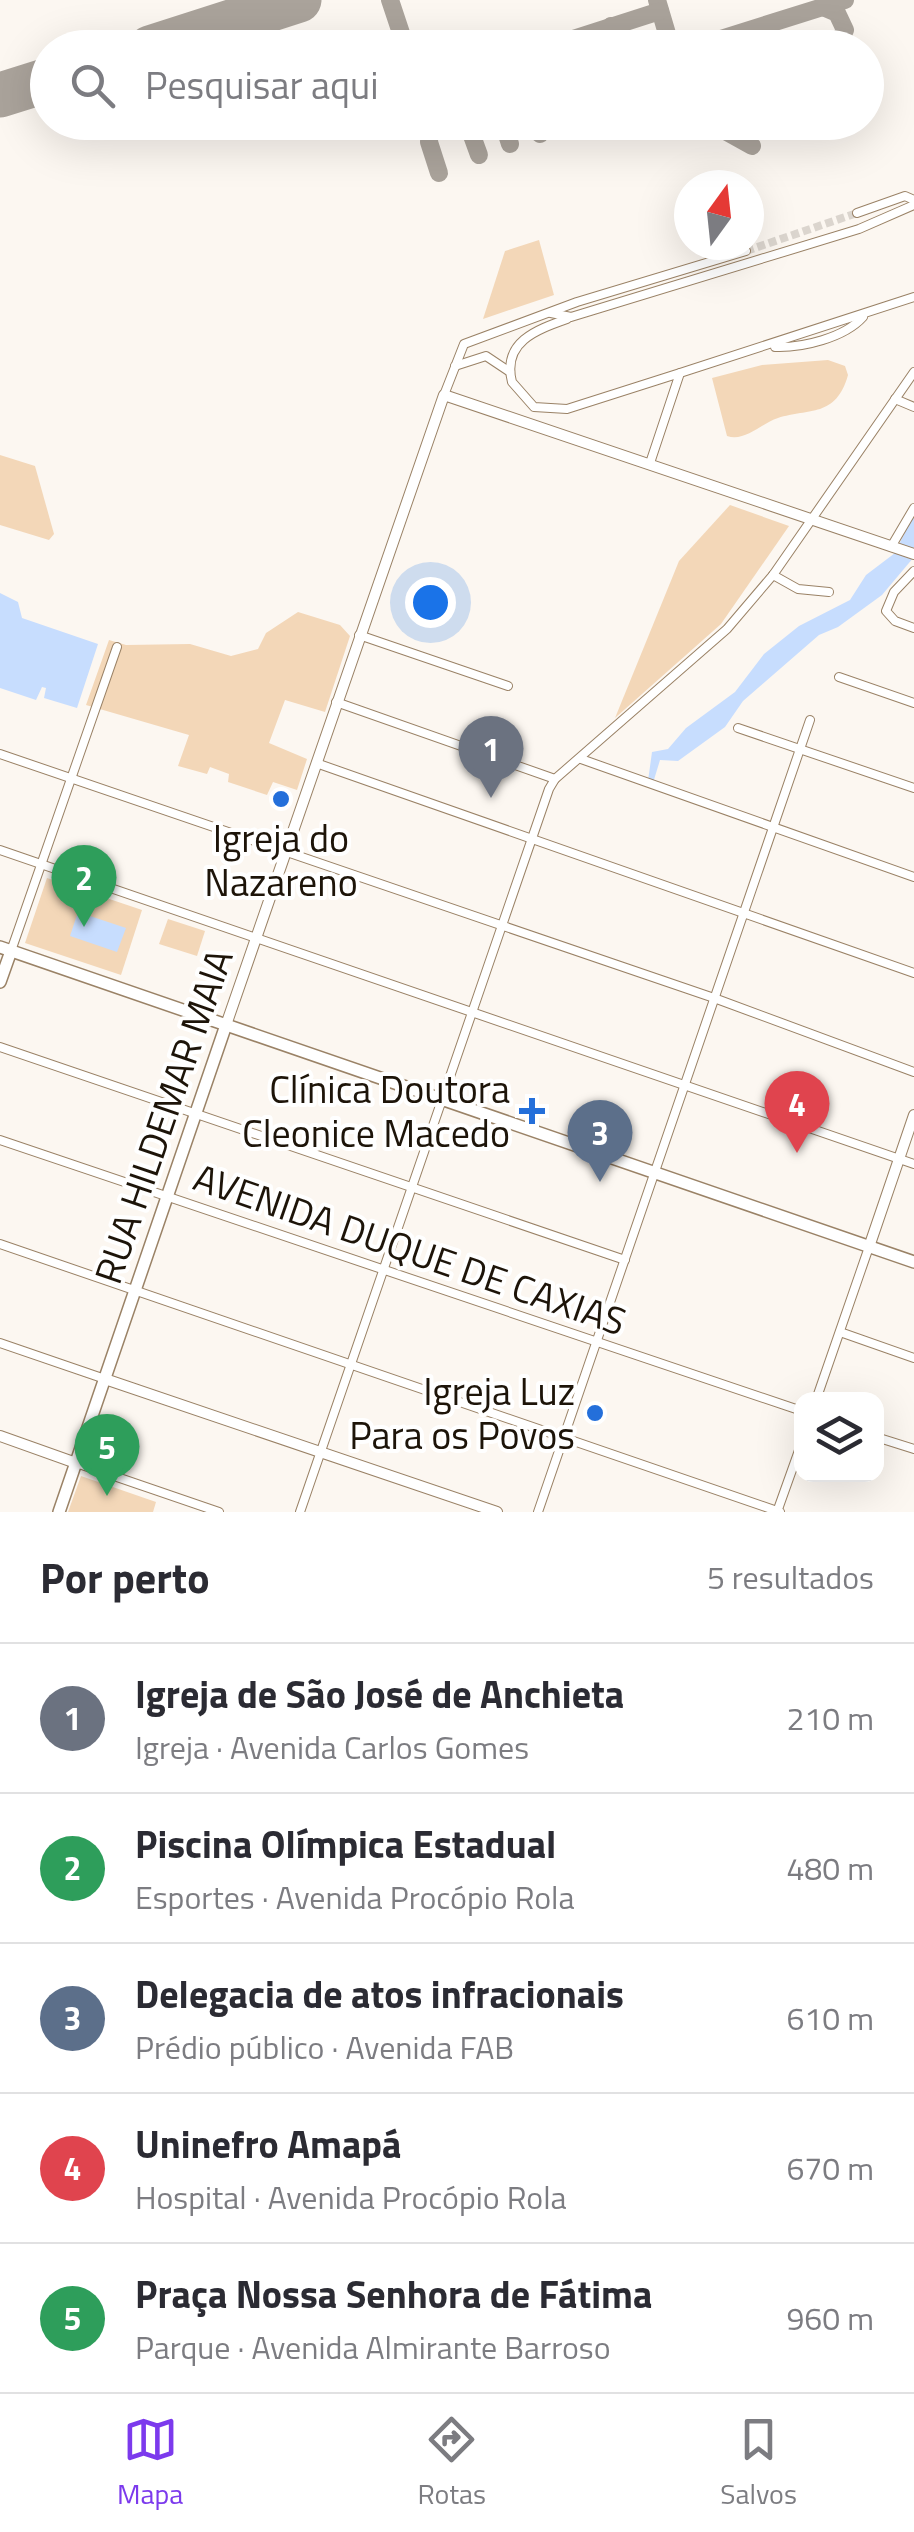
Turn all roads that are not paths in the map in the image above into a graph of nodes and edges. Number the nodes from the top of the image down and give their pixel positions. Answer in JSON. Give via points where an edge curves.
{"nodes":[{"id":1,"x":914,"y":202,"type":"edge"},
{"id":2,"x":857,"y":212,"type":"tunnel mouth"},
{"id":3,"x":718,"y":260,"type":"edge"},
{"id":4,"x":914,"y":297,"type":"edge"},
{"id":5,"x":551,"y":313,"type":"junction"},
{"id":6,"x":571,"y":317,"type":"junction"},
{"id":7,"x":455,"y":366,"type":"junction"},
{"id":8,"x":510,"y":372,"type":"junction"},
{"id":9,"x":914,"y":372,"type":"edge"},
{"id":10,"x":680,"y":373,"type":"junction"},
{"id":11,"x":444,"y":395,"type":"junction"},
{"id":12,"x":894,"y":399,"type":"junction"},
{"id":13,"x":914,"y":407,"type":"edge"},
{"id":14,"x":650,"y":464,"type":"junction"},
{"id":15,"x":914,"y":508,"type":"edge"},
{"id":16,"x":811,"y":521,"type":"junction"},
{"id":17,"x":892,"y":547,"type":"junction"},
{"id":18,"x":914,"y":554,"type":"edge"},
{"id":19,"x":914,"y":571,"type":"edge"},
{"id":20,"x":773,"y":575,"type":"junction"},
{"id":21,"x":829,"y":592,"type":"dead end"},
{"id":22,"x":913,"y":628,"type":"edge"},
{"id":23,"x":359,"y":635,"type":"junction"},
{"id":24,"x":117,"y":646,"type":"dead end"},
{"id":25,"x":839,"y":677,"type":"dead end"},
{"id":26,"x":508,"y":686,"type":"dead end"},
{"id":27,"x":336,"y":702,"type":"junction"},
{"id":28,"x":914,"y":703,"type":"edge"},
{"id":29,"x":810,"y":720,"type":"dead end"},
{"id":30,"x":738,"y":728,"type":"dead end"},
{"id":31,"x":799,"y":751,"type":"junction"},
{"id":32,"x":0,"y":754,"type":"edge"},
{"id":33,"x":580,"y":759,"type":"junction"},
{"id":34,"x":316,"y":764,"type":"junction"},
{"id":35,"x":70,"y":778,"type":"junction"},
{"id":36,"x":555,"y":778,"type":"junction"},
{"id":37,"x":914,"y":788,"type":"edge"},
{"id":38,"x":773,"y":830,"type":"junction"},
{"id":39,"x":531,"y":836,"type":"junction"},
{"id":40,"x":0,"y":850,"type":"edge"},
{"id":41,"x":284,"y":853,"type":"junction"},
{"id":42,"x":40,"y":864,"type":"junction"},
{"id":43,"x":914,"y":877,"type":"edge"},
{"id":44,"x":744,"y":914,"type":"junction"},
{"id":45,"x":500,"y":926,"type":"junction"},
{"id":46,"x":255,"y":938,"type":"junction"},
{"id":47,"x":5,"y":949,"type":"edge"},
{"id":48,"x":914,"y":973,"type":"edge"},
{"id":49,"x":0,"y":982,"type":"edge"},
{"id":50,"x":714,"y":998,"type":"junction"},
{"id":51,"x":471,"y":1008,"type":"junction"},
{"id":52,"x":226,"y":1025,"type":"junction"},
{"id":53,"x":0,"y":1046,"type":"edge"},
{"id":54,"x":914,"y":1072,"type":"edge"},
{"id":55,"x":686,"y":1082,"type":"junction"},
{"id":56,"x":440,"y":1098,"type":"junction"},
{"id":57,"x":196,"y":1114,"type":"junction"},
{"id":58,"x":914,"y":1115,"type":"edge"},
{"id":59,"x":0,"y":1140,"type":"edge"},
{"id":60,"x":899,"y":1159,"type":"junction"},
{"id":61,"x":914,"y":1164,"type":"edge"},
{"id":62,"x":656,"y":1171,"type":"junction"},
{"id":63,"x":412,"y":1186,"type":"junction"},
{"id":64,"x":166,"y":1197,"type":"junction"},
{"id":65,"x":0,"y":1244,"type":"edge"},
{"id":66,"x":870,"y":1247,"type":"junction"},
{"id":67,"x":625,"y":1260,"type":"junction"},
{"id":68,"x":914,"y":1262,"type":"edge"},
{"id":69,"x":384,"y":1269,"type":"junction"},
{"id":70,"x":135,"y":1290,"type":"junction"},
{"id":71,"x":840,"y":1332,"type":"junction"},
{"id":72,"x":596,"y":1340,"type":"junction"},
{"id":73,"x":0,"y":1343,"type":"edge"},
{"id":74,"x":914,"y":1358,"type":"edge"},
{"id":75,"x":350,"y":1365,"type":"junction"},
{"id":76,"x":106,"y":1379,"type":"junction"},
{"id":77,"x":819,"y":1392,"type":"edge"},
{"id":78,"x":794,"y":1409,"type":"edge"},
{"id":79,"x":0,"y":1436,"type":"edge"},
{"id":80,"x":562,"y":1437,"type":"junction"},
{"id":81,"x":884,"y":1440,"type":"edge"},
{"id":82,"x":914,"y":1450,"type":"edge"},
{"id":83,"x":321,"y":1451,"type":"junction"},
{"id":84,"x":76,"y":1463,"type":"junction"},
{"id":85,"x":794,"y":1465,"type":"edge"},
{"id":86,"x":59,"y":1512,"type":"edge"},
{"id":87,"x":219,"y":1512,"type":"edge"},
{"id":88,"x":300,"y":1512,"type":"edge"},
{"id":89,"x":497,"y":1512,"type":"edge"},
{"id":90,"x":538,"y":1512,"type":"edge"},
{"id":91,"x":778,"y":1512,"type":"edge"}],
"edges":[{"from":1,"to":2,"type":"street","via":[[906,196]]},
{"from":1,"to":6,"type":"street","via":[[859,229]]},
{"from":3,"to":5,"type":"street"},
{"from":4,"to":10,"type":"street"},
{"from":5,"to":6,"type":"street"},
{"from":5,"to":7,"type":"street","name":"RUA HILDEMAR MAIA","via":[[464,344]]},
{"from":6,"to":8,"type":"street","via":[[522,339]]},
{"from":7,"to":8,"type":"street","via":[[486,356]]},
{"from":7,"to":11,"type":"street","name":"RUA HILDEMAR MAIA"},
{"from":8,"to":10,"type":"street","via":[[526,402],[555,412]]},
{"from":9,"to":12,"type":"street"},
{"from":10,"to":14,"type":"street"},
{"from":11,"to":14,"type":"street"},
{"from":11,"to":23,"type":"street","name":"RUA HILDEMAR MAIA"},
{"from":12,"to":13,"type":"street"},
{"from":12,"to":16,"type":"street"},
{"from":14,"to":16,"type":"street"},
{"from":15,"to":17,"type":"street"},
{"from":16,"to":17,"type":"street"},
{"from":16,"to":20,"type":"street"},
{"from":17,"to":18,"type":"street"},
{"from":19,"to":22,"type":"street","via":[[886,612]]},
{"from":20,"to":21,"type":"street","via":[[798,589]]},
{"from":20,"to":33,"type":"street","via":[[708,649]]},
{"from":23,"to":26,"type":"street"},
{"from":23,"to":27,"type":"street","name":"RUA HILDEMAR MAIA"},
{"from":24,"to":35,"type":"street"},
{"from":25,"to":28,"type":"street"},
{"from":27,"to":34,"type":"street","name":"RUA HILDEMAR MAIA"},
{"from":27,"to":36,"type":"street"},
{"from":29,"to":31,"type":"street"},
{"from":30,"to":31,"type":"street"},
{"from":31,"to":37,"type":"street"},
{"from":31,"to":38,"type":"street"},
{"from":32,"to":35,"type":"street"},
{"from":33,"to":36,"type":"street"},
{"from":33,"to":38,"type":"street"},
{"from":34,"to":39,"type":"street"},
{"from":34,"to":41,"type":"street","name":"RUA HILDEMAR MAIA"},
{"from":35,"to":41,"type":"street"},
{"from":35,"to":42,"type":"street"},
{"from":36,"to":39,"type":"street"},
{"from":38,"to":43,"type":"street"},
{"from":38,"to":44,"type":"street"},
{"from":39,"to":44,"type":"street"},
{"from":39,"to":45,"type":"street"},
{"from":40,"to":42,"type":"street"},
{"from":41,"to":45,"type":"street"},
{"from":41,"to":46,"type":"street","name":"RUA HILDEMAR MAIA"},
{"from":42,"to":46,"type":"street"},
{"from":42,"to":47,"type":"street"},
{"from":44,"to":48,"type":"street"},
{"from":44,"to":50,"type":"street"},
{"from":45,"to":50,"type":"street"},
{"from":45,"to":51,"type":"street"},
{"from":46,"to":51,"type":"street"},
{"from":46,"to":52,"type":"street","name":"RUA HILDEMAR MAIA"},
{"from":47,"to":49,"type":"main road"},
{"from":47,"to":52,"type":"main road"},
{"from":50,"to":54,"type":"street"},
{"from":50,"to":55,"type":"street"},
{"from":51,"to":55,"type":"street"},
{"from":51,"to":56,"type":"street"},
{"from":52,"to":56,"type":"main road"},
{"from":52,"to":57,"type":"main road","name":"RUA HILDEMAR MAIA"},
{"from":53,"to":57,"type":"street"},
{"from":55,"to":60,"type":"street"},
{"from":55,"to":62,"type":"street"},
{"from":56,"to":62,"type":"main road"},
{"from":56,"to":63,"type":"street"},
{"from":57,"to":63,"type":"street"},
{"from":57,"to":64,"type":"main road","name":"RUA HILDEMAR MAIA"},
{"from":58,"to":60,"type":"street"},
{"from":59,"to":64,"type":"street","name":"AVENIDA DUQUE DE CAXIAS"},
{"from":60,"to":61,"type":"street"},
{"from":60,"to":66,"type":"street"},
{"from":62,"to":66,"type":"main road"},
{"from":62,"to":67,"type":"street"},
{"from":63,"to":67,"type":"street"},
{"from":63,"to":69,"type":"street"},
{"from":64,"to":69,"type":"street","name":"AVENIDA DUQUE DE CAXIAS"},
{"from":64,"to":70,"type":"main road","name":"RUA HILDEMAR MAIA"},
{"from":65,"to":70,"type":"street"},
{"from":66,"to":68,"type":"main road"},
{"from":66,"to":71,"type":"street"},
{"from":67,"to":72,"type":"street"},
{"from":69,"to":72,"type":"street","name":"AVENIDA DUQUE DE CAXIAS"},
{"from":69,"to":75,"type":"street"},
{"from":70,"to":75,"type":"street"},
{"from":70,"to":76,"type":"main road","name":"RUA HILDEMAR MAIA"},
{"from":71,"to":74,"type":"street"},
{"from":71,"to":77,"type":"street"},
{"from":72,"to":78,"type":"street","name":"AVENIDA DUQUE DE CAXIAS"},
{"from":72,"to":80,"type":"street"},
{"from":73,"to":76,"type":"street"},
{"from":75,"to":80,"type":"street"},
{"from":75,"to":83,"type":"street"},
{"from":76,"to":83,"type":"street"},
{"from":76,"to":84,"type":"main road","name":"RUA HILDEMAR MAIA"},
{"from":79,"to":84,"type":"street"},
{"from":80,"to":90,"type":"street"},
{"from":80,"to":91,"type":"street"},
{"from":81,"to":82,"type":"street"},
{"from":83,"to":88,"type":"street"},
{"from":83,"to":89,"type":"street"},
{"from":84,"to":86,"type":"main road","name":"RUA HILDEMAR MAIA"},
{"from":84,"to":87,"type":"street"},
{"from":85,"to":91,"type":"street"}]}
